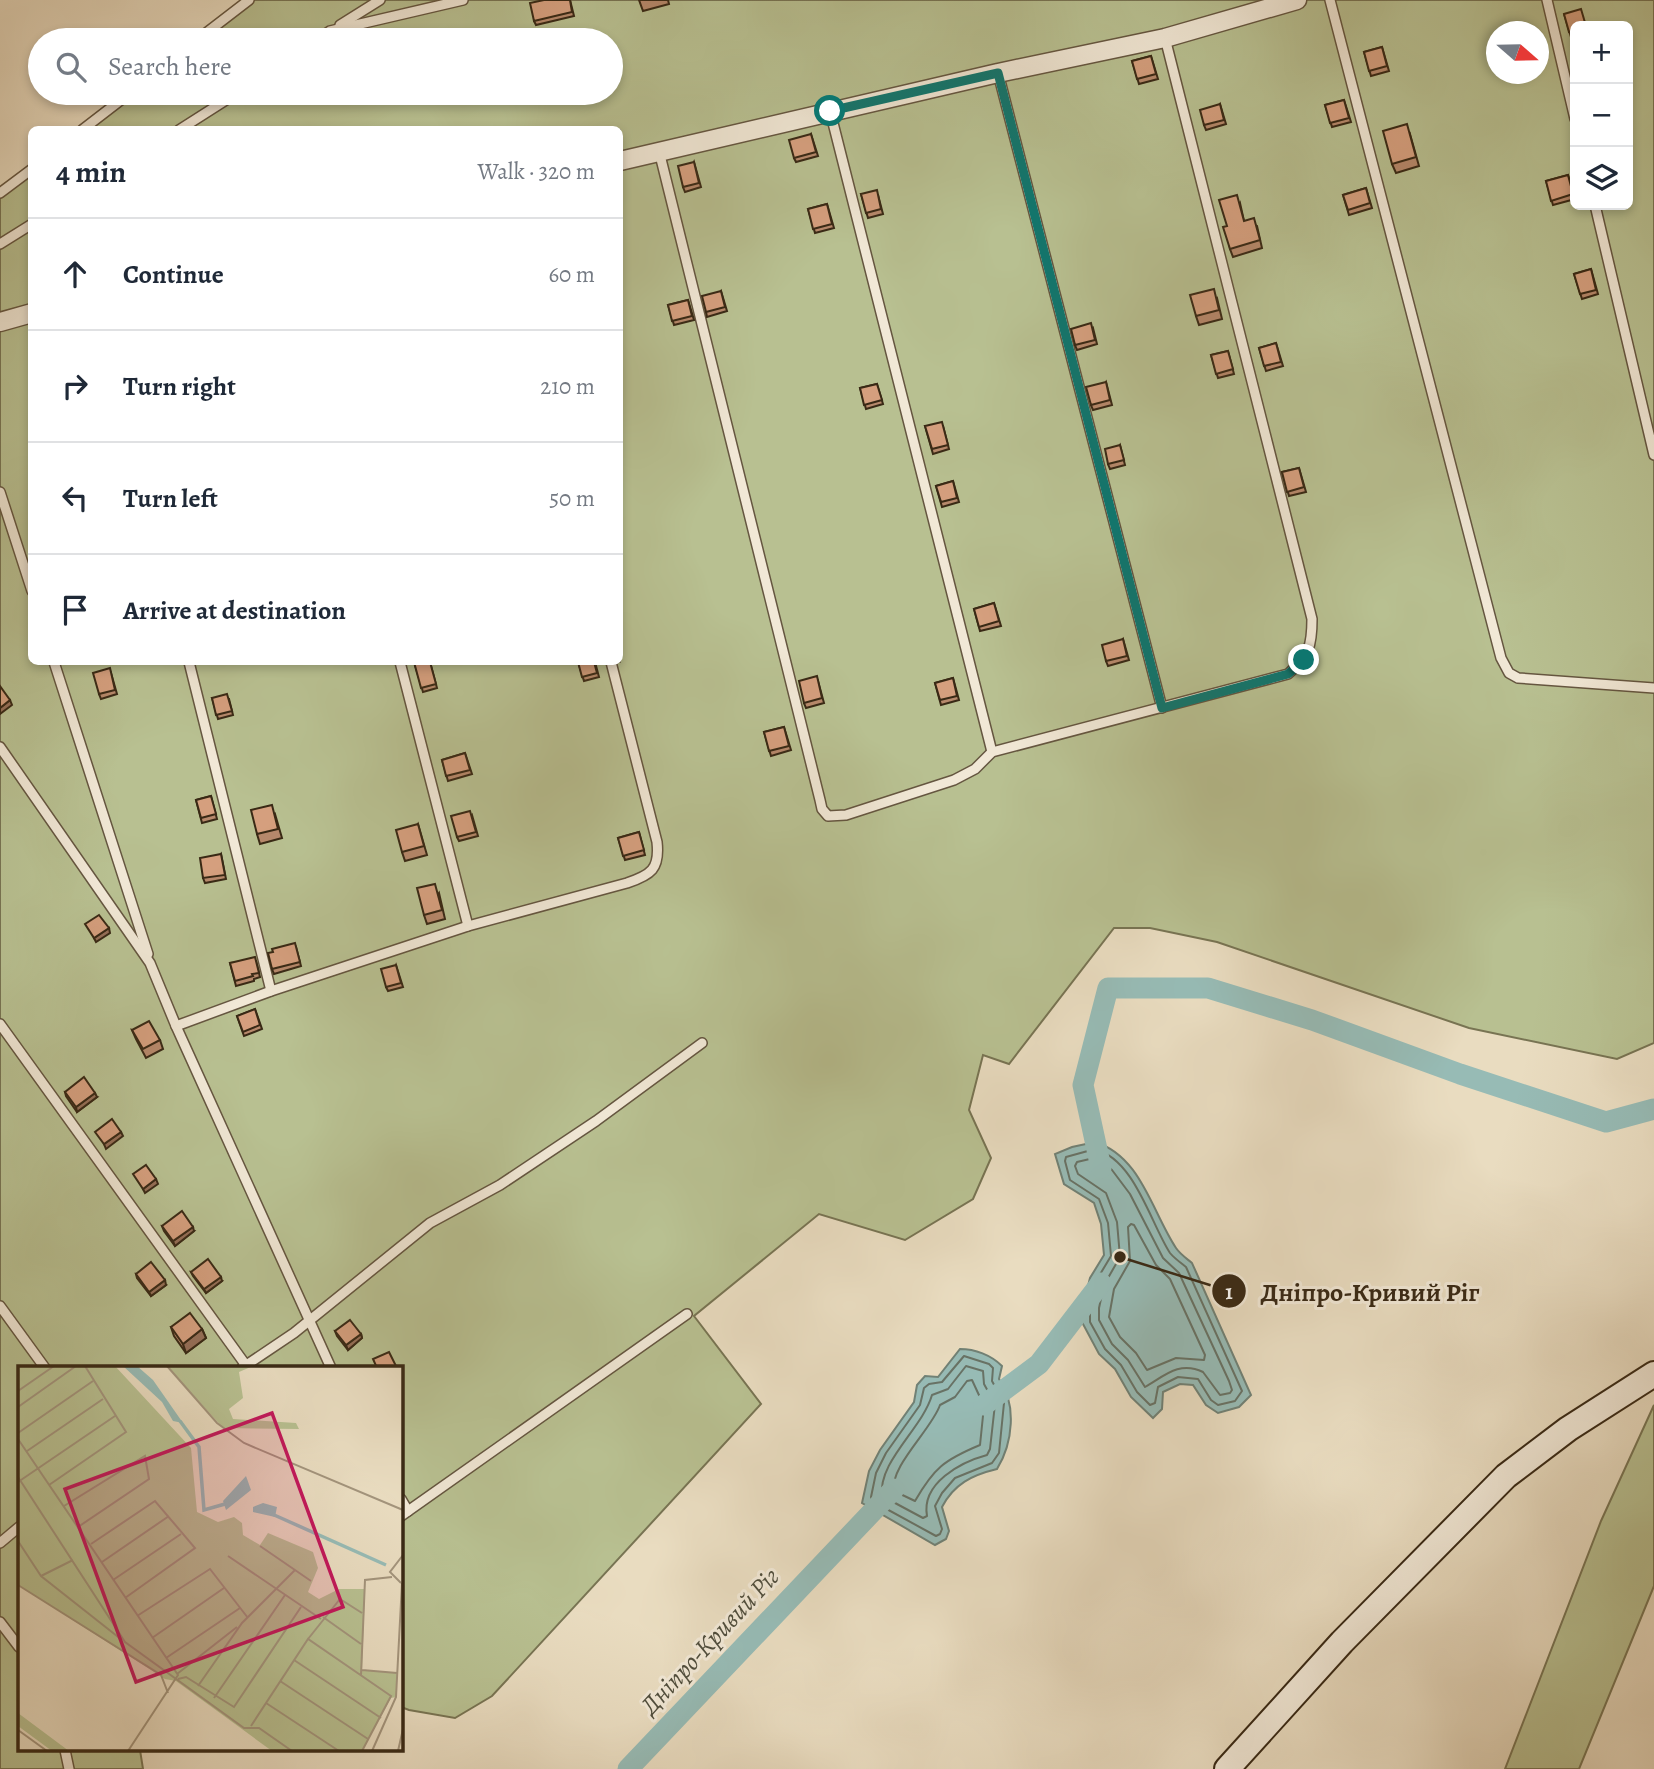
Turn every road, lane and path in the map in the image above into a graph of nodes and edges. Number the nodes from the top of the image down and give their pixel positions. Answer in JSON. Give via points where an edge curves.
{"nodes":[{"id":1,"x":249,"y":0,"type":"edge"},
{"id":2,"x":380,"y":0,"type":"edge"},
{"id":3,"x":463,"y":0,"type":"edge"},
{"id":4,"x":1297,"y":0,"type":"edge"},
{"id":5,"x":1331,"y":0,"type":"edge"},
{"id":6,"x":1547,"y":0,"type":"edge"},
{"id":7,"x":213,"y":28,"type":"edge"},
{"id":8,"x":335,"y":28,"type":"edge"},
{"id":9,"x":343,"y":28,"type":"edge"},
{"id":10,"x":1165,"y":38,"type":"junction"},
{"id":11,"x":998,"y":73,"type":"junction"},
{"id":12,"x":1570,"y":98,"type":"edge"},
{"id":13,"x":114,"y":105,"type":"edge"},
{"id":14,"x":218,"y":105,"type":"edge"},
{"id":15,"x":830,"y":111,"type":"junction"},
{"id":16,"x":87,"y":126,"type":"edge"},
{"id":17,"x":185,"y":126,"type":"edge"},
{"id":18,"x":659,"y":151,"type":"junction"},
{"id":19,"x":623,"y":160,"type":"edge"},
{"id":20,"x":28,"y":172,"type":"edge"},
{"id":21,"x":0,"y":193,"type":"edge"},
{"id":22,"x":1596,"y":210,"type":"edge"},
{"id":23,"x":28,"y":226,"type":"edge"},
{"id":24,"x":0,"y":244,"type":"edge"},
{"id":25,"x":28,"y":314,"type":"edge"},
{"id":26,"x":0,"y":322,"type":"edge"},
{"id":27,"x":1654,"y":455,"type":"edge"},
{"id":28,"x":0,"y":492,"type":"edge"},
{"id":29,"x":28,"y":579,"type":"edge"},
{"id":30,"x":55,"y":665,"type":"edge"},
{"id":31,"x":189,"y":665,"type":"edge"},
{"id":32,"x":401,"y":665,"type":"edge"},
{"id":33,"x":612,"y":665,"type":"edge"},
{"id":34,"x":1654,"y":688,"type":"edge"},
{"id":35,"x":1162,"y":708,"type":"junction"},
{"id":36,"x":0,"y":747,"type":"edge"},
{"id":37,"x":992,"y":752,"type":"junction"},
{"id":38,"x":468,"y":926,"type":"junction"},
{"id":39,"x":150,"y":963,"type":"junction"},
{"id":40,"x":271,"y":991,"type":"junction"},
{"id":41,"x":0,"y":1024,"type":"edge"},
{"id":42,"x":176,"y":1026,"type":"junction"},
{"id":43,"x":702,"y":1043,"type":"dead end"},
{"id":44,"x":0,"y":1306,"type":"edge"},
{"id":45,"x":687,"y":1314,"type":"dead end"},
{"id":46,"x":309,"y":1321,"type":"junction"},
{"id":47,"x":44,"y":1366,"type":"edge"},
{"id":48,"x":244,"y":1366,"type":"edge"},
{"id":49,"x":330,"y":1366,"type":"edge"},
{"id":50,"x":1654,"y":1374,"type":"edge"},
{"id":51,"x":404,"y":1513,"type":"edge"},
{"id":52,"x":18,"y":1528,"type":"edge"},
{"id":53,"x":0,"y":1543,"type":"edge"},
{"id":54,"x":0,"y":1622,"type":"edge"},
{"id":55,"x":18,"y":1646,"type":"edge"},
{"id":56,"x":1227,"y":1769,"type":"edge"}],
"edges":[{"from":1,"to":7,"type":"lane"},
{"from":2,"to":8,"type":"lane"},
{"from":3,"to":9,"type":"lane"},
{"from":4,"to":10,"type":"street"},
{"from":5,"to":34,"type":"lane","via":[[1501,658],[1509,673],[1518,678]]},
{"from":6,"to":12,"type":"lane"},
{"from":10,"to":11,"type":"street"},
{"from":10,"to":35,"type":"lane","via":[[1312,620],[1312,641],[1304,660],[1288,674]]},
{"from":11,"to":15,"type":"street"},
{"from":11,"to":35,"type":"lane"},
{"from":13,"to":16,"type":"lane"},
{"from":14,"to":17,"type":"lane"},
{"from":15,"to":18,"type":"street"},
{"from":15,"to":37,"type":"lane"},
{"from":18,"to":19,"type":"street"},
{"from":18,"to":37,"type":"lane","via":[[822,809],[828,816],[846,815],[954,780],[975,769]]},
{"from":20,"to":21,"type":"lane"},
{"from":22,"to":27,"type":"lane"},
{"from":23,"to":24,"type":"lane"},
{"from":25,"to":26,"type":"street"},
{"from":28,"to":29,"type":"lane"},
{"from":30,"to":39,"type":"lane"},
{"from":31,"to":40,"type":"lane"},
{"from":32,"to":38,"type":"lane"},
{"from":33,"to":38,"type":"lane","via":[[657,842],[654,869],[627,883]]},
{"from":35,"to":37,"type":"lane"},
{"from":36,"to":39,"type":"lane"},
{"from":38,"to":40,"type":"lane"},
{"from":39,"to":42,"type":"lane"},
{"from":40,"to":42,"type":"lane"},
{"from":41,"to":48,"type":"lane"},
{"from":42,"to":46,"type":"lane"},
{"from":43,"to":46,"type":"lane","via":[[586,1129],[500,1185],[430,1223]]},
{"from":44,"to":47,"type":"lane"},
{"from":45,"to":51,"type":"lane"},
{"from":46,"to":48,"type":"lane"},
{"from":46,"to":49,"type":"lane"},
{"from":50,"to":56,"type":"main road","via":[[1506,1476],[1342,1642]]},
{"from":52,"to":53,"type":"lane"},
{"from":54,"to":55,"type":"lane"}]}
